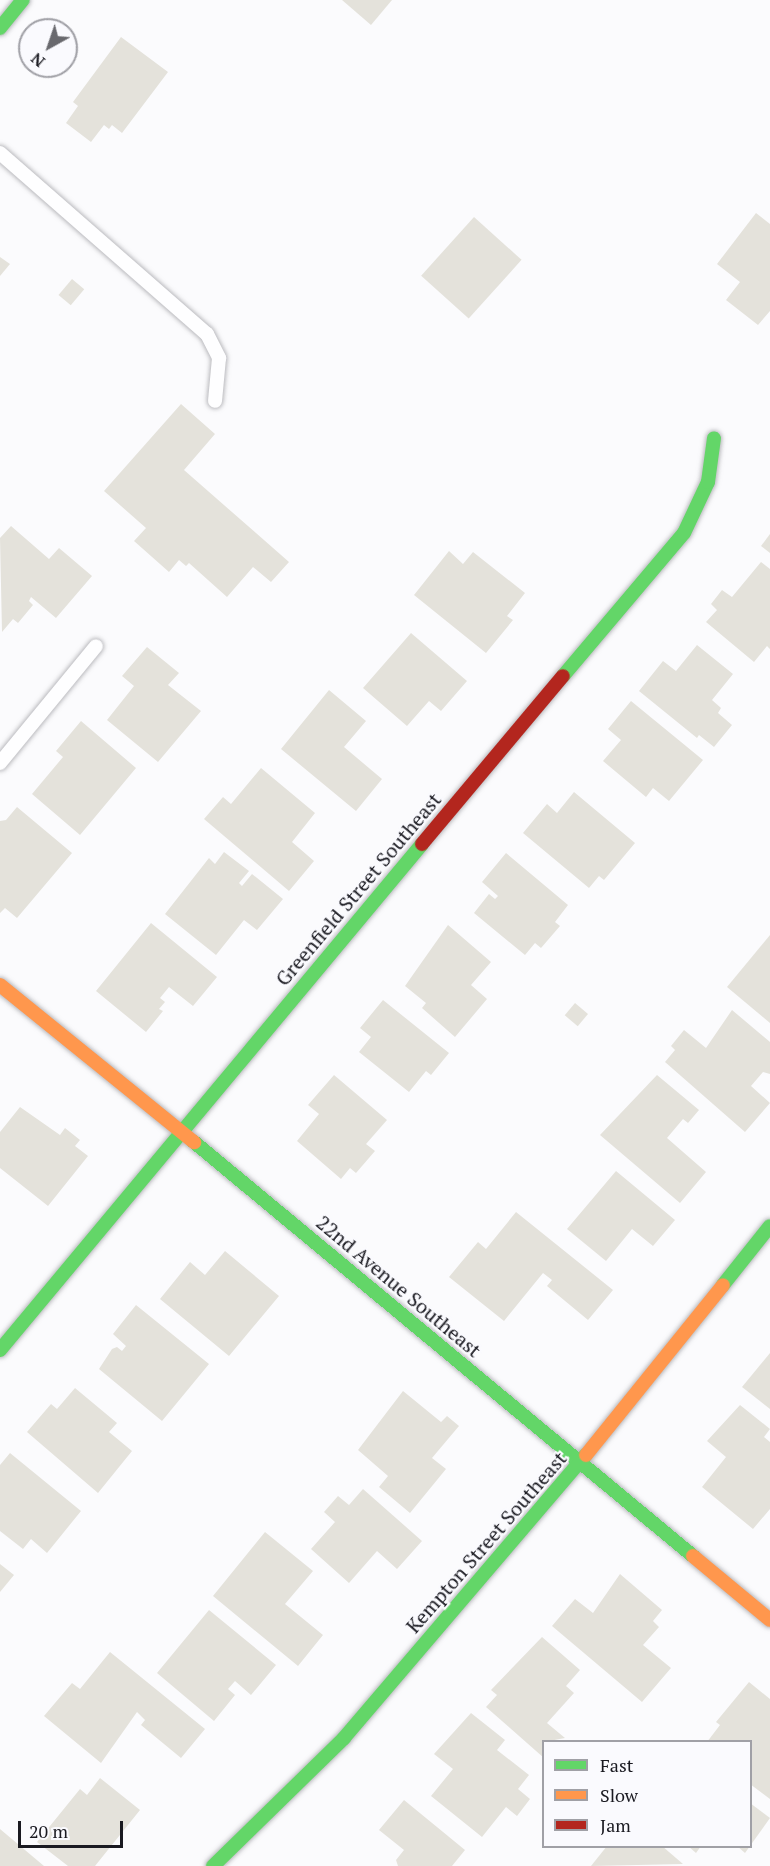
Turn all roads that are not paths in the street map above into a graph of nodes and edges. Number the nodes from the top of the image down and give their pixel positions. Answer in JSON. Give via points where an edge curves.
{"nodes":[{"id":1,"x":23,"y":0,"type":"edge"},
{"id":2,"x":0,"y":28,"type":"edge"},
{"id":3,"x":0,"y":153,"type":"edge"},
{"id":4,"x":215,"y":401,"type":"dead end"},
{"id":5,"x":714,"y":438,"type":"dead end"},
{"id":6,"x":96,"y":646,"type":"dead end"},
{"id":7,"x":0,"y":763,"type":"edge"},
{"id":8,"x":0,"y":985,"type":"edge"},
{"id":9,"x":182,"y":1131,"type":"junction"},
{"id":10,"x":770,"y":1226,"type":"edge"},
{"id":11,"x":0,"y":1350,"type":"edge"},
{"id":12,"x":579,"y":1464,"type":"junction"},
{"id":13,"x":770,"y":1620,"type":"edge"},
{"id":14,"x":213,"y":1866,"type":"edge"}],
"edges":[{"from":1,"to":2,"type":"street"},
{"from":3,"to":4,"type":"lane","via":[[207,334],[219,358]]},
{"from":5,"to":9,"type":"street","name":"Greenfield Street Southeast","via":[[708,482],[684,533]]},
{"from":6,"to":7,"type":"lane"},
{"from":8,"to":9,"type":"street","name":"22nd Avenue Southeast"},
{"from":9,"to":11,"type":"street","name":"Greenfield Street Southeast"},
{"from":9,"to":12,"type":"street","name":"22nd Avenue Southeast"},
{"from":10,"to":12,"type":"street","name":"Kempton Street Southeast"},
{"from":12,"to":13,"type":"street","name":"22nd Avenue Southeast"},
{"from":12,"to":14,"type":"street","name":"Kempton Street Southeast","via":[[344,1738]]}]}
